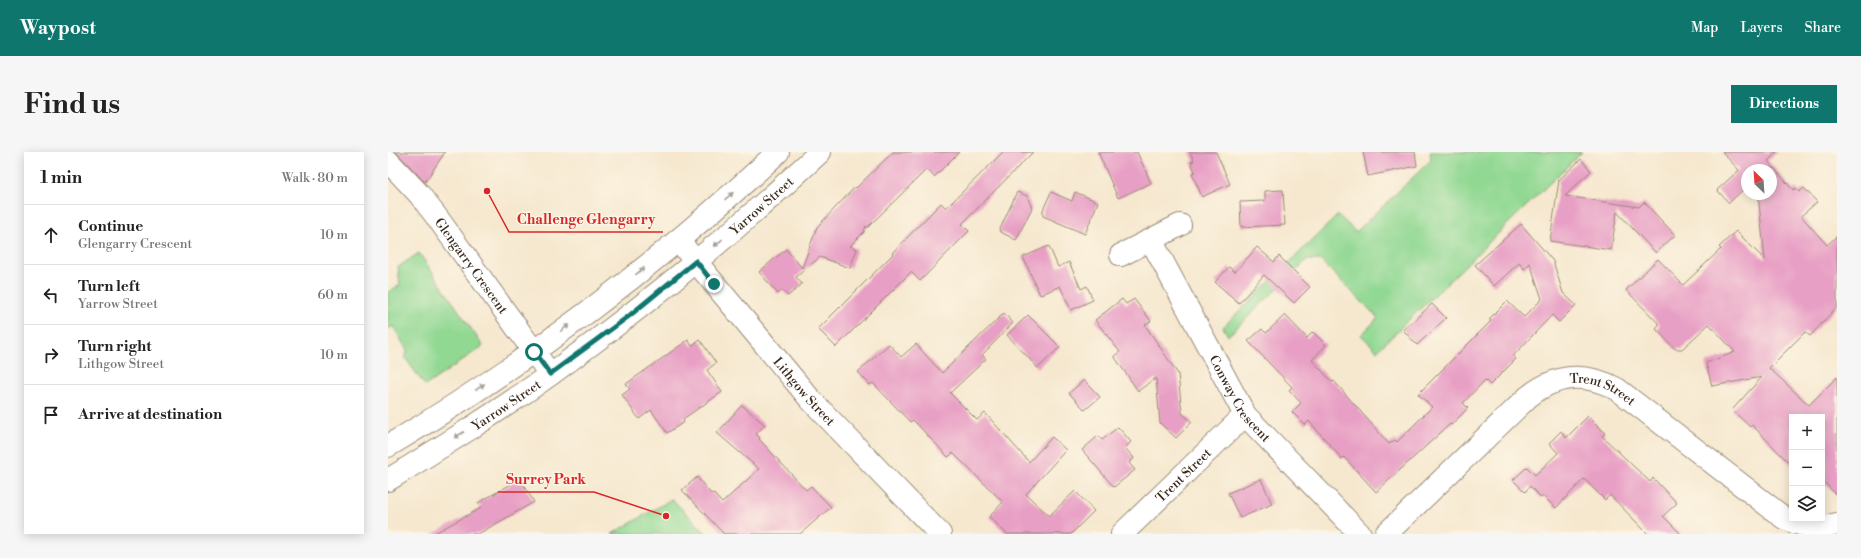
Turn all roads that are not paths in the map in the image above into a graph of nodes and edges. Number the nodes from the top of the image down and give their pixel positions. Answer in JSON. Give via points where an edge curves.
{"nodes":[{"id":1,"x":778,"y":152,"type":"edge"},
{"id":2,"x":820,"y":152,"type":"edge"},
{"id":3,"x":388,"y":160,"type":"edge"},
{"id":4,"x":1180,"y":225,"type":"dead end"},
{"id":5,"x":678,"y":240,"type":"junction"},
{"id":6,"x":1151,"y":240,"type":"junction"},
{"id":7,"x":1121,"y":255,"type":"dead end"},
{"id":8,"x":696,"y":261,"type":"junction"},
{"id":9,"x":534,"y":352,"type":"junction"},
{"id":10,"x":550,"y":374,"type":"junction"},
{"id":11,"x":1244,"y":415,"type":"junction"},
{"id":12,"x":388,"y":446,"type":"edge"},
{"id":13,"x":388,"y":480,"type":"edge"},
{"id":14,"x":1837,"y":524,"type":"edge"},
{"id":15,"x":940,"y":534,"type":"edge"},
{"id":16,"x":1122,"y":534,"type":"edge"},
{"id":17,"x":1360,"y":534,"type":"edge"},
{"id":18,"x":1386,"y":534,"type":"edge"}],
"edges":[{"from":5,"to":1,"type":"street","one_way":true},
{"from":2,"to":8,"type":"street","name":"Yarrow Street","one_way":true},
{"from":3,"to":9,"type":"street","name":"Glengarry Crescent","via":[[438,220]]},
{"from":4,"to":6,"type":"street"},
{"from":5,"to":8,"type":"street","name":"Lithgow Street"},
{"from":9,"to":5,"type":"street","one_way":true},
{"from":6,"to":7,"type":"street"},
{"from":6,"to":11,"type":"street","name":"Conway Crescent"},
{"from":8,"to":10,"type":"street","name":"Yarrow Street","via":[[629,316]]},
{"from":8,"to":15,"type":"street","name":"Lithgow Street","via":[[810,399]]},
{"from":9,"to":10,"type":"street","name":"Glengarry Crescent"},
{"from":12,"to":9,"type":"street","one_way":true},
{"from":10,"to":13,"type":"street","name":"Yarrow Street","one_way":true},
{"from":11,"to":16,"type":"street","name":"Trent Street"},
{"from":11,"to":17,"type":"street","name":"Conway Crescent"},
{"from":14,"to":18,"type":"street","name":"Trent Street","via":[[1829,527],[1812,527],[1796,524],[1784,518],[1617,389],[1588,378],[1569,378],[1540,387],[1528,396]]}]}
